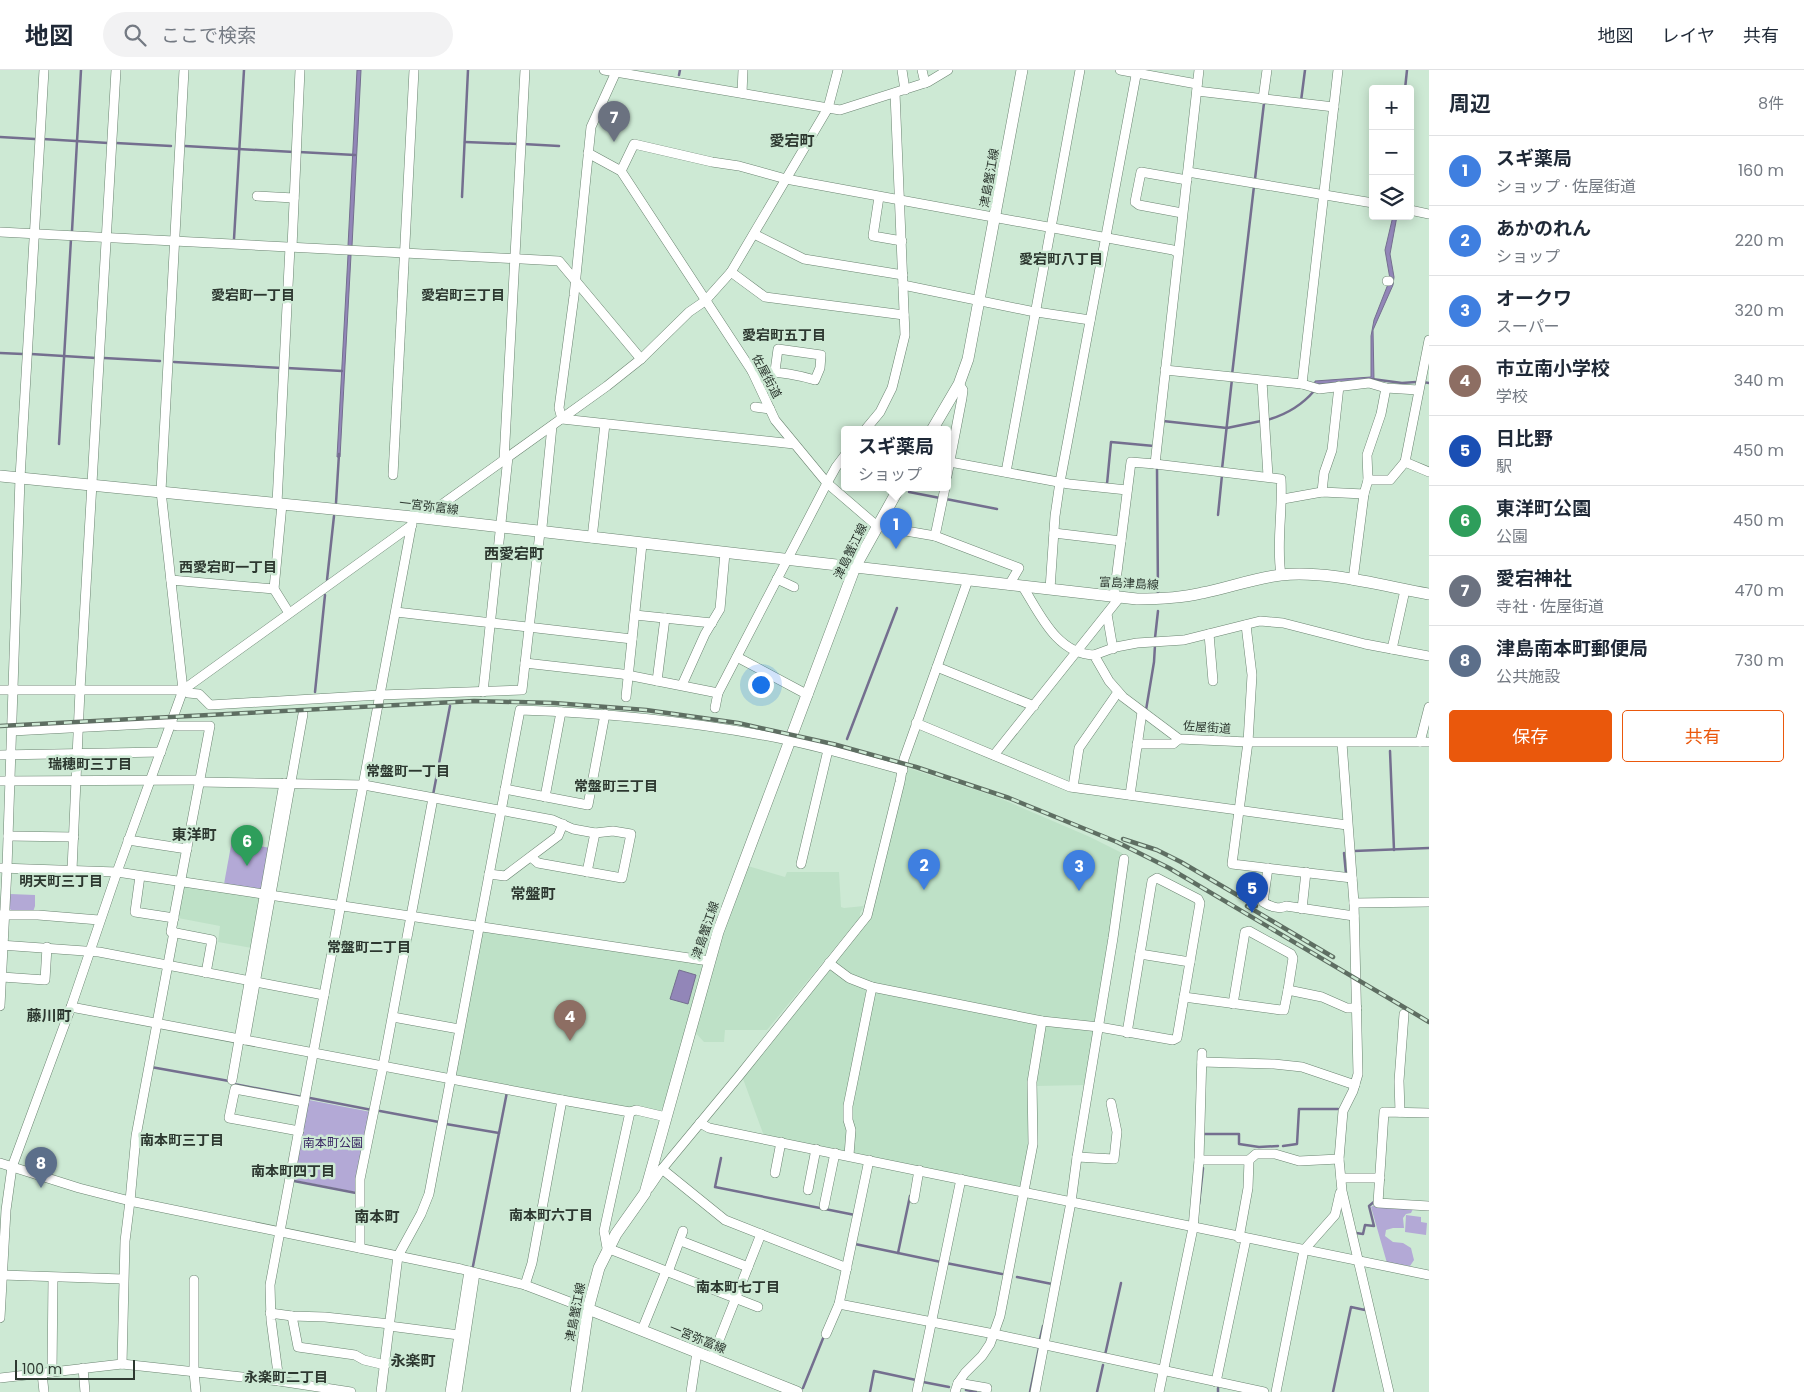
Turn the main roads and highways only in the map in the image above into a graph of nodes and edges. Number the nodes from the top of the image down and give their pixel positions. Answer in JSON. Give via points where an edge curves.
{"nodes":[{"id":1,"x":1022,"y":70,"type":"edge"},
{"id":2,"x":934,"y":426,"type":"edge"},
{"id":3,"x":0,"y":476,"type":"edge"},
{"id":4,"x":897,"y":491,"type":"edge"},
{"id":5,"x":855,"y":567,"type":"junction"},
{"id":6,"x":1429,"y":594,"type":"edge"},
{"id":7,"x":588,"y":1309,"type":"junction"},
{"id":8,"x":791,"y":1391,"type":"edge"},
{"id":9,"x":576,"y":1392,"type":"edge"}],
"edges":[{"from":1,"to":2,"type":"main road","name":"津島蟹江線","via":[[968,358],[958,384]]},
{"from":3,"to":5,"type":"main road","name":"一宮弥富線","via":[[280,503]]},
{"from":4,"to":5,"type":"main road","name":"津島蟹江線"},
{"from":5,"to":6,"type":"main road","name":"富島津島線","via":[[1137,599],[1202,593],[1281,575],[1318,575]]},
{"from":5,"to":7,"type":"main road","name":"津島蟹江線","via":[[709,961],[645,1193],[607,1248],[598,1268]]},
{"from":7,"to":8,"type":"main road","name":"一宮弥富線"},
{"from":7,"to":9,"type":"main road","name":"津島蟹江線"}]}
